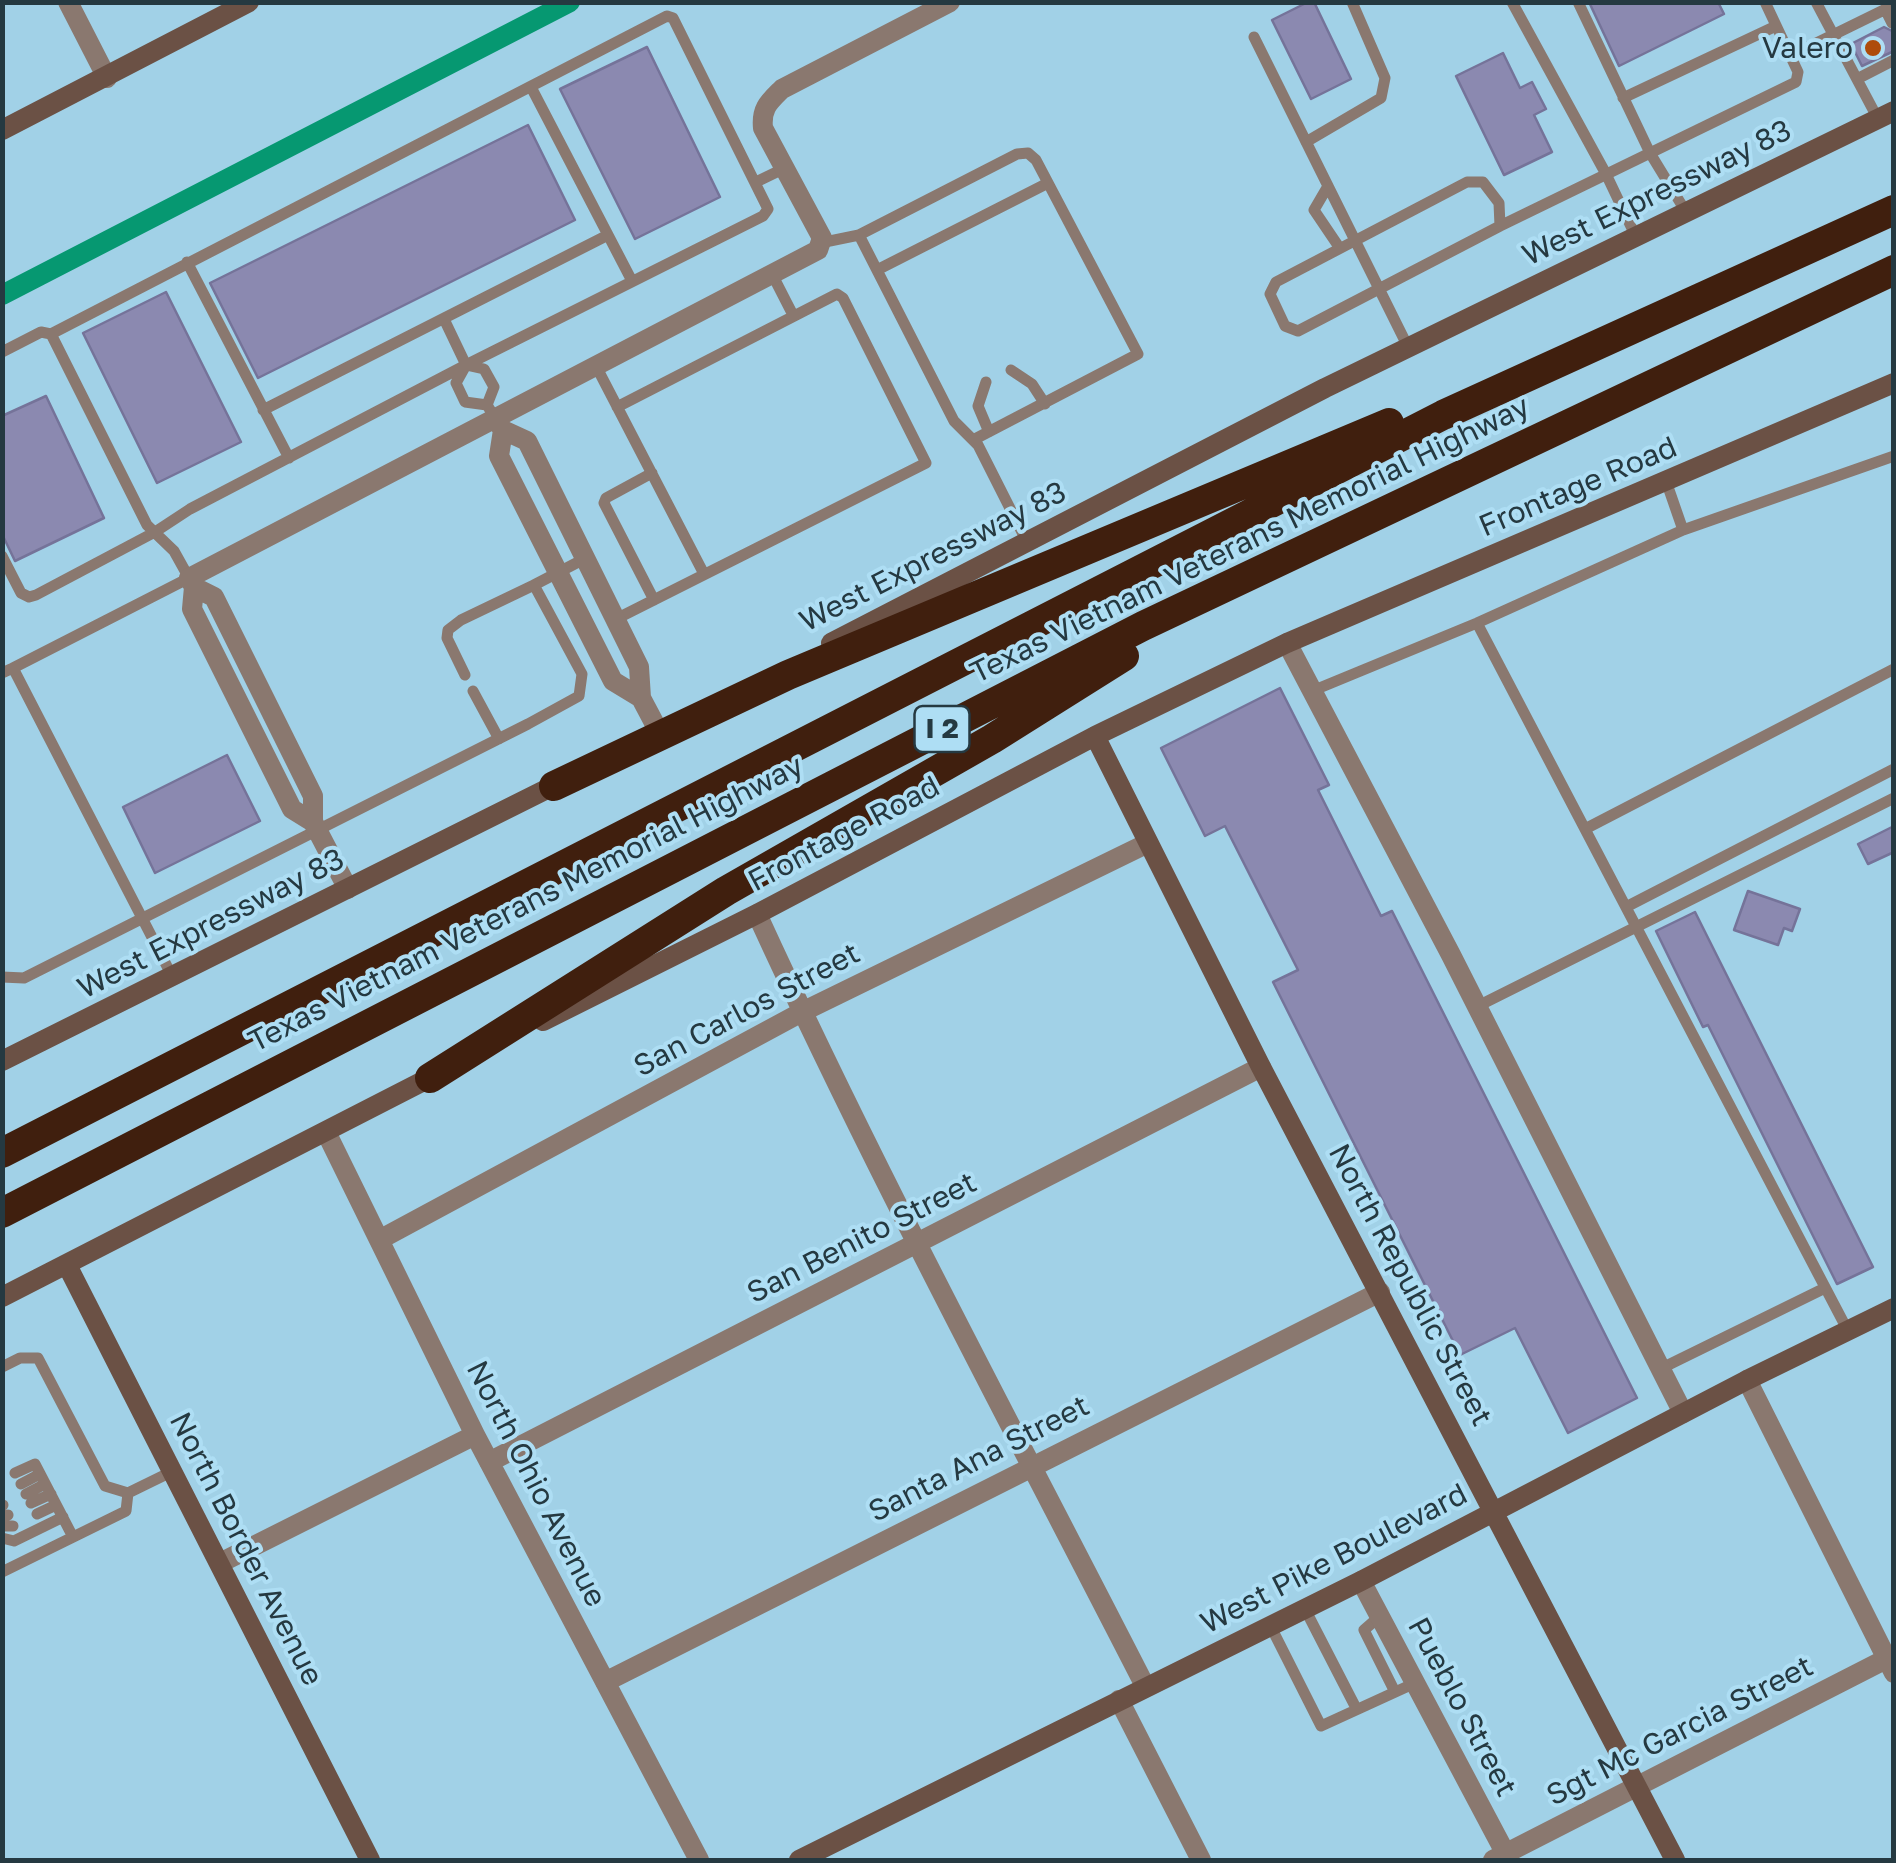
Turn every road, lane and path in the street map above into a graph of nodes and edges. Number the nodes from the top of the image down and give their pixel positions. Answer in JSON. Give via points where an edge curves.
{"nodes":[{"id":1,"x":68,"y":2,"type":"edge"},
{"id":2,"x":250,"y":2,"type":"edge"},
{"id":3,"x":950,"y":2,"type":"edge"},
{"id":4,"x":1352,"y":2,"type":"edge"},
{"id":5,"x":1512,"y":2,"type":"edge"},
{"id":6,"x":1578,"y":2,"type":"edge"},
{"id":7,"x":1765,"y":2,"type":"edge"},
{"id":8,"x":1816,"y":2,"type":"edge"},
{"id":9,"x":1889,"y":7,"type":"edge"},
{"id":10,"x":1860,"y":21,"type":"junction"},
{"id":11,"x":1892,"y":23,"type":"edge"},
{"id":12,"x":1776,"y":26,"type":"junction"},
{"id":13,"x":1834,"y":34,"type":"junction"},
{"id":14,"x":1868,"y":36,"type":"dead end"},
{"id":15,"x":1254,"y":37,"type":"dead end"},
{"id":16,"x":1790,"y":56,"type":"junction"},
{"id":17,"x":1885,"y":62,"type":"edge"},
{"id":18,"x":107,"y":78,"type":"junction"},
{"id":19,"x":1856,"y":78,"type":"junction"},
{"id":20,"x":531,"y":86,"type":"junction"},
{"id":21,"x":1624,"y":98,"type":"junction"},
{"id":22,"x":1888,"y":114,"type":"edge"},
{"id":23,"x":2,"y":130,"type":"edge"},
{"id":24,"x":1306,"y":142,"type":"junction"},
{"id":25,"x":1650,"y":153,"type":"junction"},
{"id":26,"x":785,"y":168,"type":"junction"},
{"id":27,"x":1606,"y":174,"type":"junction"},
{"id":28,"x":756,"y":182,"type":"junction"},
{"id":29,"x":1048,"y":183,"type":"junction"},
{"id":30,"x":1328,"y":186,"type":"junction"},
{"id":31,"x":1894,"y":210,"type":"edge"},
{"id":32,"x":1686,"y":212,"type":"junction"},
{"id":33,"x":1500,"y":226,"type":"junction"},
{"id":34,"x":608,"y":235,"type":"junction"},
{"id":35,"x":859,"y":235,"type":"junction"},
{"id":36,"x":1636,"y":236,"type":"junction"},
{"id":37,"x":1354,"y":239,"type":"junction"},
{"id":38,"x":1830,"y":239,"type":"junction"},
{"id":39,"x":820,"y":243,"type":"junction"},
{"id":40,"x":1339,"y":247,"type":"junction"},
{"id":41,"x":188,"y":262,"type":"junction"},
{"id":42,"x":877,"y":270,"type":"junction"},
{"id":43,"x":1894,"y":270,"type":"edge"},
{"id":44,"x":772,"y":274,"type":"junction"},
{"id":45,"x":632,"y":282,"type":"junction"},
{"id":46,"x":1380,"y":291,"type":"junction"},
{"id":47,"x":793,"y":314,"type":"junction"},
{"id":48,"x":444,"y":320,"type":"junction"},
{"id":49,"x":50,"y":334,"type":"junction"},
{"id":50,"x":1408,"y":348,"type":"junction"},
{"id":51,"x":2,"y":352,"type":"edge"},
{"id":52,"x":466,"y":365,"type":"junction"},
{"id":53,"x":596,"y":366,"type":"junction"},
{"id":54,"x":1010,"y":370,"type":"dead end"},
{"id":55,"x":986,"y":382,"type":"dead end"},
{"id":56,"x":1894,"y":383,"type":"edge"},
{"id":57,"x":1045,"y":404,"type":"junction"},
{"id":58,"x":617,"y":407,"type":"junction"},
{"id":59,"x":263,"y":410,"type":"junction"},
{"id":60,"x":495,"y":418,"type":"junction"},
{"id":61,"x":989,"y":432,"type":"junction"},
{"id":62,"x":973,"y":440,"type":"junction"},
{"id":63,"x":1894,"y":456,"type":"edge"},
{"id":64,"x":288,"y":458,"type":"junction"},
{"id":65,"x":652,"y":473,"type":"junction"},
{"id":66,"x":1666,"y":481,"type":"junction"},
{"id":67,"x":1683,"y":530,"type":"junction"},
{"id":68,"x":155,"y":532,"type":"junction"},
{"id":69,"x":1027,"y":542,"type":"junction"},
{"id":70,"x":2,"y":556,"type":"edge"},
{"id":71,"x":586,"y":558,"type":"junction"},
{"id":72,"x":1260,"y":570,"type":"junction"},
{"id":73,"x":558,"y":572,"type":"junction"},
{"id":74,"x":704,"y":574,"type":"junction"},
{"id":75,"x":192,"y":583,"type":"junction"},
{"id":76,"x":534,"y":584,"type":"junction"},
{"id":77,"x":654,"y":600,"type":"junction"},
{"id":78,"x":616,"y":620,"type":"junction"},
{"id":79,"x":1476,"y":623,"type":"junction"},
{"id":80,"x":1286,"y":643,"type":"junction"},
{"id":81,"x":1894,"y":669,"type":"edge"},
{"id":82,"x":8,"y":670,"type":"edge"},
{"id":83,"x":465,"y":675,"type":"dead end"},
{"id":84,"x":473,"y":691,"type":"dead end"},
{"id":85,"x":1312,"y":691,"type":"junction"},
{"id":86,"x":641,"y":698,"type":"junction"},
{"id":87,"x":659,"y":732,"type":"junction"},
{"id":88,"x":1095,"y":736,"type":"junction"},
{"id":89,"x":499,"y":739,"type":"junction"},
{"id":90,"x":1894,"y":770,"type":"edge"},
{"id":91,"x":554,"y":786,"type":"junction"},
{"id":92,"x":1894,"y":798,"type":"edge"},
{"id":93,"x":1830,"y":802,"type":"junction"},
{"id":94,"x":1841,"y":824,"type":"junction"},
{"id":95,"x":315,"y":826,"type":"junction"},
{"id":96,"x":1584,"y":829,"type":"junction"},
{"id":97,"x":1148,"y":843,"type":"junction"},
{"id":98,"x":348,"y":889,"type":"junction"},
{"id":99,"x":1626,"y":907,"type":"junction"},
{"id":100,"x":757,"y":914,"type":"junction"},
{"id":101,"x":142,"y":918,"type":"junction"},
{"id":102,"x":1636,"y":927,"type":"junction"},
{"id":103,"x":172,"y":976,"type":"junction"},
{"id":104,"x":2,"y":977,"type":"edge"},
{"id":105,"x":1476,"y":1007,"type":"junction"},
{"id":106,"x":802,"y":1012,"type":"junction"},
{"id":107,"x":2,"y":1061,"type":"edge"},
{"id":108,"x":1261,"y":1067,"type":"junction"},
{"id":109,"x":430,"y":1078,"type":"junction"},
{"id":110,"x":326,"y":1132,"type":"junction"},
{"id":111,"x":2,"y":1152,"type":"edge"},
{"id":112,"x":2,"y":1213,"type":"edge"},
{"id":113,"x":379,"y":1240,"type":"junction"},
{"id":114,"x":918,"y":1244,"type":"junction"},
{"id":115,"x":66,"y":1264,"type":"junction"},
{"id":116,"x":1826,"y":1288,"type":"junction"},
{"id":117,"x":1380,"y":1292,"type":"junction"},
{"id":118,"x":2,"y":1297,"type":"edge"},
{"id":119,"x":1894,"y":1308,"type":"edge"},
{"id":120,"x":1848,"y":1331,"type":"junction"},
{"id":121,"x":2,"y":1367,"type":"edge"},
{"id":122,"x":1660,"y":1369,"type":"junction"},
{"id":123,"x":1747,"y":1380,"type":"junction"},
{"id":124,"x":1683,"y":1413,"type":"junction"},
{"id":125,"x":475,"y":1435,"type":"junction"},
{"id":126,"x":490,"y":1462,"type":"junction"},
{"id":127,"x":1032,"y":1465,"type":"junction"},
{"id":128,"x":173,"y":1471,"type":"junction"},
{"id":129,"x":48,"y":1489,"type":"junction"},
{"id":130,"x":128,"y":1493,"type":"junction"},
{"id":131,"x":26,"y":1494,"type":"junction"},
{"id":132,"x":1494,"y":1512,"type":"junction"},
{"id":133,"x":63,"y":1518,"type":"junction"},
{"id":134,"x":73,"y":1537,"type":"junction"},
{"id":135,"x":2,"y":1538,"type":"edge"},
{"id":136,"x":220,"y":1563,"type":"junction"},
{"id":137,"x":2,"y":1572,"type":"edge"},
{"id":138,"x":1361,"y":1581,"type":"junction"},
{"id":139,"x":1306,"y":1609,"type":"junction"},
{"id":140,"x":1380,"y":1616,"type":"junction"},
{"id":141,"x":1270,"y":1625,"type":"junction"},
{"id":142,"x":1891,"y":1662,"type":"edge"},
{"id":143,"x":605,"y":1682,"type":"junction"},
{"id":144,"x":1415,"y":1683,"type":"junction"},
{"id":145,"x":1145,"y":1686,"type":"junction"},
{"id":146,"x":1394,"y":1690,"type":"junction"},
{"id":147,"x":1119,"y":1700,"type":"junction"},
{"id":148,"x":1356,"y":1708,"type":"junction"},
{"id":149,"x":1638,"y":1786,"type":"junction"},
{"id":150,"x":1503,"y":1858,"type":"edge"},
{"id":151,"x":370,"y":1860,"type":"edge"},
{"id":152,"x":699,"y":1860,"type":"edge"},
{"id":153,"x":799,"y":1860,"type":"edge"},
{"id":154,"x":1201,"y":1860,"type":"edge"},
{"id":155,"x":1675,"y":1860,"type":"edge"}],
"edges":[{"from":1,"to":18,"type":"street"},
{"from":2,"to":18,"type":"main road"},
{"from":3,"to":26,"type":"street","via":[[782,89],[766,105],[764,128]]},
{"from":4,"to":24,"type":"lane","via":[[1385,78],[1381,98]]},
{"from":5,"to":27,"type":"lane"},
{"from":6,"to":21,"type":"lane"},
{"from":7,"to":12,"type":"lane"},
{"from":8,"to":13,"type":"lane"},
{"from":9,"to":10,"type":"lane"},
{"from":9,"to":11,"type":"lane"},
{"from":10,"to":13,"type":"lane"},
{"from":10,"to":14,"type":"lane"},
{"from":12,"to":16,"type":"lane"},
{"from":12,"to":21,"type":"lane"},
{"from":13,"to":16,"type":"lane"},
{"from":13,"to":19,"type":"lane"},
{"from":15,"to":24,"type":"lane"},
{"from":16,"to":25,"type":"lane","via":[[1796,82]]},
{"from":17,"to":19,"type":"lane"},
{"from":18,"to":23,"type":"main road"},
{"from":19,"to":22,"type":"lane"},
{"from":20,"to":28,"type":"lane","via":[[672,18]]},
{"from":20,"to":34,"type":"lane"},
{"from":20,"to":41,"type":"lane"},
{"from":21,"to":25,"type":"lane"},
{"from":22,"to":32,"type":"main road","name":"West Expressway 83"},
{"from":24,"to":30,"type":"lane"},
{"from":25,"to":27,"type":"lane"},
{"from":25,"to":32,"type":"lane"},
{"from":26,"to":28,"type":"lane"},
{"from":26,"to":39,"type":"street"},
{"from":27,"to":33,"type":"lane"},
{"from":27,"to":36,"type":"lane"},
{"from":28,"to":45,"type":"lane","via":[[768,209],[763,216]]},
{"from":29,"to":35,"type":"lane","via":[[1036,160],[1017,154]]},
{"from":29,"to":42,"type":"lane"},
{"from":29,"to":57,"type":"lane","via":[[1138,354]]},
{"from":30,"to":37,"type":"lane"},
{"from":30,"to":40,"type":"lane","via":[[1314,210]]},
{"from":31,"to":38,"type":"highway","name":"Texas Vietnam Veterans Memorial Highway","number":"I 2"},
{"from":32,"to":36,"type":"main road","name":"West Expressway 83"},
{"from":33,"to":37,"type":"lane","via":[[1498,202],[1482,182],[1467,182]]},
{"from":33,"to":46,"type":"lane"},
{"from":34,"to":45,"type":"lane"},
{"from":34,"to":48,"type":"lane"},
{"from":35,"to":39,"type":"lane"},
{"from":35,"to":42,"type":"lane"},
{"from":36,"to":50,"type":"main road","name":"West Expressway 83"},
{"from":37,"to":40,"type":"lane"},
{"from":37,"to":46,"type":"lane"},
{"from":38,"to":91,"type":"highway","via":[[788,675]]},
{"from":38,"to":111,"type":"highway","name":"Texas Vietnam Veterans Memorial Highway","number":"I 2","via":[[1442,415]]},
{"from":39,"to":44,"type":"street"},
{"from":40,"to":46,"type":"lane","via":[[1276,282],[1270,294],[1286,326],[1298,331]]},
{"from":41,"to":49,"type":"lane"},
{"from":41,"to":59,"type":"lane"},
{"from":42,"to":62,"type":"lane","via":[[954,421]]},
{"from":43,"to":72,"type":"highway","name":"Texas Vietnam Veterans Memorial Highway","number":"I 2"},
{"from":44,"to":47,"type":"lane"},
{"from":44,"to":53,"type":"street"},
{"from":45,"to":52,"type":"lane"},
{"from":46,"to":50,"type":"lane"},
{"from":47,"to":58,"type":"lane"},
{"from":47,"to":74,"type":"lane","via":[[829,296],[843,298],[926,464]]},
{"from":48,"to":52,"type":"lane"},
{"from":48,"to":59,"type":"lane"},
{"from":49,"to":51,"type":"lane","via":[[41,332]]},
{"from":49,"to":68,"type":"lane"},
{"from":50,"to":69,"type":"main road","name":"West Expressway 83"},
{"from":52,"to":60,"type":"lane","via":[[484,369],[494,387]]},
{"from":52,"to":60,"type":"lane","via":[[456,382],[465,402]]},
{"from":52,"to":64,"type":"lane"},
{"from":53,"to":58,"type":"lane"},
{"from":53,"to":60,"type":"street"},
{"from":54,"to":57,"type":"lane","via":[[1032,384]]},
{"from":55,"to":61,"type":"lane","via":[[978,406]]},
{"from":56,"to":66,"type":"main road","name":"Frontage Road"},
{"from":57,"to":61,"type":"lane"},
{"from":58,"to":65,"type":"lane"},
{"from":59,"to":64,"type":"lane"},
{"from":60,"to":71,"type":"street","via":[[527,442]]},
{"from":60,"to":73,"type":"street","via":[[499,456]]},
{"from":60,"to":75,"type":"street"},
{"from":61,"to":62,"type":"lane"},
{"from":62,"to":69,"type":"lane"},
{"from":63,"to":67,"type":"lane"},
{"from":64,"to":68,"type":"lane"},
{"from":65,"to":74,"type":"lane"},
{"from":65,"to":77,"type":"lane","via":[[604,503]]},
{"from":66,"to":67,"type":"lane"},
{"from":66,"to":80,"type":"main road","name":"Frontage Road"},
{"from":67,"to":79,"type":"lane"},
{"from":68,"to":70,"type":"lane","via":[[29,597]]},
{"from":68,"to":75,"type":"lane"},
{"from":69,"to":87,"type":"main road","name":"West Expressway 83"},
{"from":71,"to":73,"type":"lane"},
{"from":71,"to":78,"type":"street"},
{"from":72,"to":109,"type":"highway","via":[[992,739],[726,890]]},
{"from":72,"to":112,"type":"highway","name":"Texas Vietnam Veterans Memorial Highway","number":"I 2"},
{"from":73,"to":76,"type":"lane"},
{"from":73,"to":86,"type":"street","via":[[614,681]]},
{"from":74,"to":77,"type":"lane"},
{"from":75,"to":82,"type":"lane"},
{"from":75,"to":95,"type":"street","via":[[214,597],[313,796]]},
{"from":76,"to":83,"type":"lane","via":[[448,630]]},
{"from":76,"to":89,"type":"lane","via":[[582,674],[582,689]]},
{"from":77,"to":78,"type":"lane"},
{"from":78,"to":86,"type":"street","via":[[639,666]]},
{"from":79,"to":85,"type":"lane"},
{"from":79,"to":96,"type":"lane"},
{"from":80,"to":85,"type":"street"},
{"from":80,"to":88,"type":"main road","name":"Frontage Road"},
{"from":81,"to":96,"type":"lane"},
{"from":82,"to":101,"type":"lane"},
{"from":84,"to":89,"type":"lane"},
{"from":85,"to":105,"type":"street"},
{"from":86,"to":87,"type":"street"},
{"from":87,"to":91,"type":"main road","name":"West Expressway 83"},
{"from":88,"to":97,"type":"main road","name":"North Republic Street"},
{"from":88,"to":100,"type":"main road","name":"Frontage Road"},
{"from":89,"to":95,"type":"lane"},
{"from":90,"to":93,"type":"lane"},
{"from":91,"to":98,"type":"main road","name":"West Expressway 83"},
{"from":92,"to":94,"type":"lane"},
{"from":93,"to":94,"type":"lane"},
{"from":93,"to":99,"type":"lane"},
{"from":94,"to":102,"type":"lane"},
{"from":95,"to":98,"type":"street"},
{"from":95,"to":101,"type":"lane"},
{"from":96,"to":99,"type":"lane"},
{"from":97,"to":106,"type":"street","name":"San Carlos Street"},
{"from":97,"to":108,"type":"main road","name":"North Republic Street"},
{"from":98,"to":103,"type":"main road","name":"West Expressway 83"},
{"from":99,"to":102,"type":"lane"},
{"from":100,"to":106,"type":"street"},
{"from":100,"to":109,"type":"main road","name":"Frontage Road"},
{"from":101,"to":103,"type":"lane"},
{"from":101,"to":104,"type":"lane","via":[[24,978]]},
{"from":102,"to":105,"type":"lane"},
{"from":102,"to":116,"type":"lane"},
{"from":103,"to":107,"type":"main road","name":"West Expressway 83"},
{"from":105,"to":122,"type":"street"},
{"from":106,"to":113,"type":"street","name":"San Carlos Street"},
{"from":106,"to":114,"type":"street"},
{"from":108,"to":114,"type":"street","name":"San Benito Street"},
{"from":108,"to":117,"type":"main road","name":"North Republic Street"},
{"from":109,"to":110,"type":"main road","name":"Frontage Road"},
{"from":110,"to":113,"type":"street","name":"North Ohio Avenue"},
{"from":110,"to":115,"type":"main road","name":"Frontage Road"},
{"from":113,"to":125,"type":"street","name":"North Ohio Avenue"},
{"from":114,"to":126,"type":"street","name":"San Benito Street"},
{"from":114,"to":127,"type":"street"},
{"from":115,"to":118,"type":"main road","name":"Frontage Road"},
{"from":115,"to":128,"type":"main road","name":"North Border Avenue"},
{"from":116,"to":120,"type":"lane"},
{"from":116,"to":122,"type":"lane"},
{"from":117,"to":127,"type":"street","name":"Santa Ana Street"},
{"from":117,"to":132,"type":"main road","name":"North Republic Street"},
{"from":119,"to":120,"type":"main road","name":"West Pike Boulevard"},
{"from":120,"to":123,"type":"main road","name":"West Pike Boulevard"},
{"from":121,"to":130,"type":"lane","via":[[38,1358],[105,1486]]},
{"from":122,"to":124,"type":"street"},
{"from":123,"to":124,"type":"main road","name":"West Pike Boulevard"},
{"from":123,"to":142,"type":"street"},
{"from":124,"to":132,"type":"main road","name":"West Pike Boulevard"},
{"from":125,"to":126,"type":"street","name":"North Ohio Avenue"},
{"from":125,"to":136,"type":"street"},
{"from":126,"to":143,"type":"street","name":"North Ohio Avenue"},
{"from":127,"to":143,"type":"street","name":"Santa Ana Street"},
{"from":127,"to":145,"type":"street"},
{"from":128,"to":130,"type":"lane"},
{"from":128,"to":136,"type":"main road","name":"North Border Avenue"},
{"from":129,"to":131,"type":"lane"},
{"from":129,"to":131,"type":"lane"},
{"from":129,"to":131,"type":"lane","via":[[35,1464]]},
{"from":129,"to":133,"type":"lane"},
{"from":130,"to":134,"type":"lane","via":[[126,1511]]},
{"from":132,"to":138,"type":"main road","name":"West Pike Boulevard"},
{"from":132,"to":149,"type":"main road","name":"North Republic Street"},
{"from":133,"to":134,"type":"lane"},
{"from":133,"to":135,"type":"lane","via":[[14,1541]]},
{"from":134,"to":137,"type":"lane"},
{"from":136,"to":151,"type":"main road","name":"North Border Avenue"},
{"from":138,"to":139,"type":"main road","name":"West Pike Boulevard"},
{"from":138,"to":140,"type":"street","name":"Pueblo Street"},
{"from":139,"to":141,"type":"main road","name":"West Pike Boulevard"},
{"from":139,"to":148,"type":"lane"},
{"from":140,"to":144,"type":"street","name":"Pueblo Street"},
{"from":140,"to":146,"type":"lane","via":[[1364,1630]]},
{"from":141,"to":145,"type":"main road","name":"West Pike Boulevard"},
{"from":141,"to":148,"type":"lane","via":[[1321,1726]]},
{"from":142,"to":149,"type":"street","name":"Sgt Mc Garcia Street"},
{"from":143,"to":152,"type":"street","name":"North Ohio Avenue"},
{"from":144,"to":146,"type":"lane"},
{"from":144,"to":150,"type":"street","name":"Pueblo Street"},
{"from":145,"to":147,"type":"main road","name":"West Pike Boulevard"},
{"from":146,"to":148,"type":"lane"},
{"from":147,"to":153,"type":"main road","name":"West Pike Boulevard"},
{"from":147,"to":154,"type":"street"},
{"from":149,"to":150,"type":"street","name":"Sgt Mc Garcia Street"},
{"from":149,"to":155,"type":"main road","name":"North Republic Street"}]}
